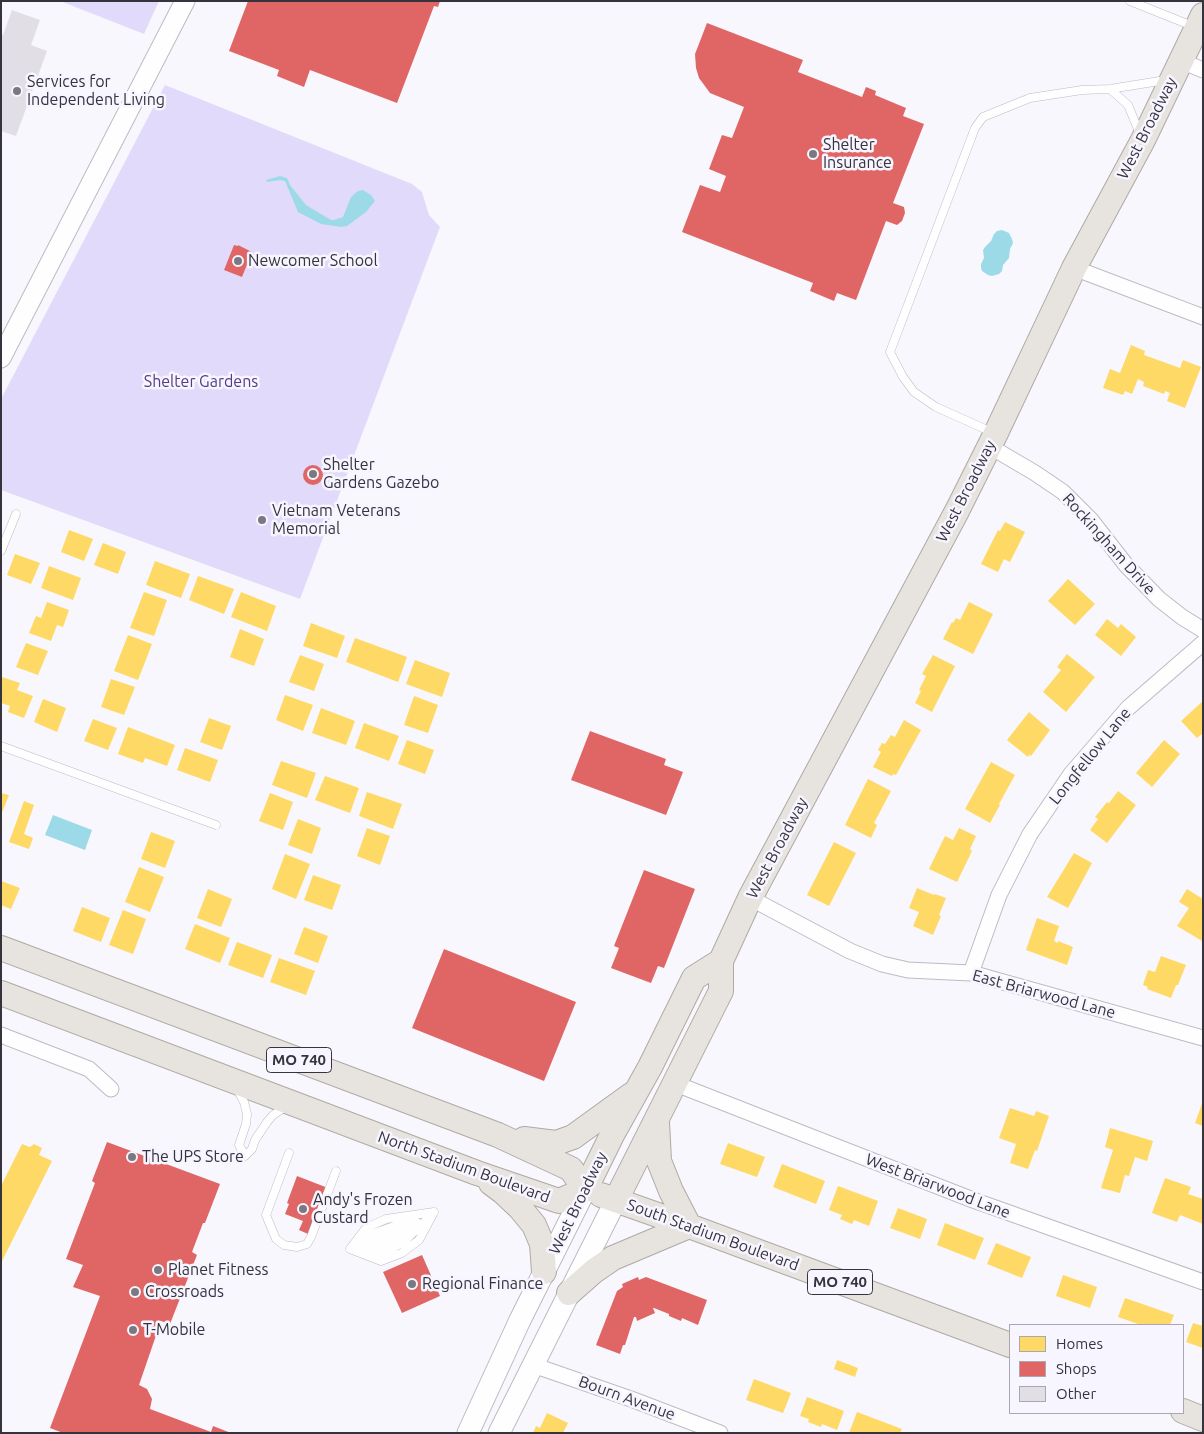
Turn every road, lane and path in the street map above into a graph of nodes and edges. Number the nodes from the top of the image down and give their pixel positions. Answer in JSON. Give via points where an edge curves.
{"nodes":[{"id":1,"x":184,"y":1,"type":"edge"},
{"id":2,"x":1130,"y":1,"type":"edge"},
{"id":3,"x":1200,"y":22,"type":"edge"},
{"id":4,"x":1176,"y":70,"type":"junction"},
{"id":5,"x":1203,"y":70,"type":"edge"},
{"id":6,"x":1110,"y":89,"type":"junction"},
{"id":7,"x":1143,"y":140,"type":"junction"},
{"id":8,"x":1074,"y":268,"type":"junction"},
{"id":9,"x":1203,"y":317,"type":"edge"},
{"id":10,"x":1,"y":358,"type":"edge"},
{"id":11,"x":992,"y":440,"type":"junction"},
{"id":12,"x":16,"y":514,"type":"dead end"},
{"id":13,"x":1,"y":551,"type":"edge"},
{"id":14,"x":1203,"y":630,"type":"edge"},
{"id":15,"x":1203,"y":643,"type":"edge"},
{"id":16,"x":1,"y":746,"type":"edge"},
{"id":17,"x":216,"y":825,"type":"dead end"},
{"id":18,"x":750,"y":898,"type":"junction"},
{"id":19,"x":1,"y":948,"type":"edge"},
{"id":20,"x":721,"y":961,"type":"junction"},
{"id":21,"x":971,"y":973,"type":"junction"},
{"id":22,"x":1,"y":993,"type":"edge"},
{"id":23,"x":1,"y":1035,"type":"edge"},
{"id":24,"x":1203,"y":1038,"type":"edge"},
{"id":25,"x":233,"y":1081,"type":"junction"},
{"id":26,"x":676,"y":1084,"type":"junction"},
{"id":27,"x":111,"y":1089,"type":"dead end"},
{"id":28,"x":638,"y":1089,"type":"junction"},
{"id":29,"x":290,"y":1103,"type":"junction"},
{"id":30,"x":656,"y":1121,"type":"junction"},
{"id":31,"x":498,"y":1134,"type":"junction"},
{"id":32,"x":289,"y":1153,"type":"dead end"},
{"id":33,"x":336,"y":1171,"type":"dead end"},
{"id":34,"x":477,"y":1173,"type":"junction"},
{"id":35,"x":585,"y":1190,"type":"junction"},
{"id":36,"x":616,"y":1200,"type":"junction"},
{"id":37,"x":434,"y":1212,"type":"junction"},
{"id":38,"x":689,"y":1226,"type":"junction"},
{"id":39,"x":350,"y":1249,"type":"junction"},
{"id":40,"x":544,"y":1272,"type":"junction"},
{"id":41,"x":1203,"y":1282,"type":"edge"},
{"id":42,"x":569,"y":1293,"type":"junction"},
{"id":43,"x":1009,"y":1345,"type":"edge"},
{"id":44,"x":533,"y":1365,"type":"junction"},
{"id":45,"x":1184,"y":1411,"type":"edge"},
{"id":46,"x":1203,"y":1419,"type":"edge"},
{"id":47,"x":468,"y":1433,"type":"edge"},
{"id":48,"x":499,"y":1433,"type":"edge"},
{"id":49,"x":720,"y":1433,"type":"edge"}],
"edges":[{"from":1,"to":10,"type":"street"},
{"from":2,"to":3,"type":"lane"},
{"from":3,"to":4,"type":"main road","name":"West Broadway"},
{"from":4,"to":5,"type":"street"},
{"from":4,"to":6,"type":"lane"},
{"from":4,"to":7,"type":"main road","name":"West Broadway"},
{"from":6,"to":7,"type":"lane","via":[[1128,105]]},
{"from":6,"to":11,"type":"lane","via":[[1030,98],[983,117],[975,128],[890,352],[914,392]]},
{"from":7,"to":8,"type":"main road","name":"West Broadway"},
{"from":8,"to":9,"type":"street"},
{"from":8,"to":11,"type":"main road","name":"West Broadway"},
{"from":11,"to":14,"type":"street","name":"Rockingham Drive","via":[[1063,492],[1159,599]]},
{"from":11,"to":18,"type":"main road","name":"West Broadway"},
{"from":12,"to":13,"type":"lane"},
{"from":15,"to":21,"type":"street","name":"Longfellow Lane","via":[[1128,708],[1071,774],[1030,834],[999,895]]},
{"from":16,"to":17,"type":"lane"},
{"from":18,"to":20,"type":"main road","name":"West Broadway"},
{"from":18,"to":21,"type":"street","name":"East Briarwood Lane","via":[[882,964],[908,970]]},
{"from":19,"to":31,"type":"main road","number":"MO 740"},
{"from":20,"to":26,"type":"main road","name":"West Broadway","via":[[721,991]]},
{"from":20,"to":28,"type":"main road","name":"West Broadway","via":[[694,978]]},
{"from":21,"to":24,"type":"street","name":"East Briarwood Lane"},
{"from":22,"to":25,"type":"main road","name":"North Stadium Boulevard","number":"MO 740"},
{"from":23,"to":27,"type":"street","via":[[89,1068]]},
{"from":25,"to":29,"type":"main road","name":"North Stadium Boulevard","number":"MO 740"},
{"from":25,"to":29,"type":"lane","via":[[247,1114],[239,1145],[245,1156],[252,1150],[267,1122]]},
{"from":26,"to":30,"type":"main road","name":"West Broadway"},
{"from":26,"to":41,"type":"street","name":"West Briarwood Lane","via":[[972,1200]]},
{"from":28,"to":31,"type":"main road","via":[[581,1132],[556,1144]]},
{"from":28,"to":35,"type":"main road","name":"West Broadway"},
{"from":29,"to":34,"type":"main road","name":"North Stadium Boulevard","number":"MO 740"},
{"from":30,"to":36,"type":"main road","name":"West Broadway"},
{"from":30,"to":38,"type":"main road","via":[[659,1162]]},
{"from":31,"to":35,"type":"main road","number":"MO 740","via":[[571,1170]]},
{"from":32,"to":33,"type":"lane","via":[[266,1215],[276,1239],[284,1245],[293,1248],[307,1244]]},
{"from":34,"to":35,"type":"main road","name":"North Stadium Boulevard","number":"MO 740","via":[[559,1201]]},
{"from":34,"to":40,"type":"main road","via":[[503,1192],[534,1225],[542,1244]]},
{"from":35,"to":36,"type":"main road","name":"South Stadium Boulevard","number":"MO 740"},
{"from":35,"to":40,"type":"main road","name":"West Broadway"},
{"from":36,"to":38,"type":"main road","name":"South Stadium Boulevard","number":"MO 740"},
{"from":36,"to":42,"type":"main road","name":"West Broadway"},
{"from":37,"to":39,"type":"lane","via":[[369,1235]]},
{"from":37,"to":39,"type":"lane","via":[[394,1240],[373,1249]]},
{"from":37,"to":39,"type":"lane","via":[[419,1240],[402,1253],[381,1261]]},
{"from":38,"to":42,"type":"main road","via":[[613,1258]]},
{"from":38,"to":43,"type":"main road","name":"South Stadium Boulevard","number":"MO 740"},
{"from":40,"to":47,"type":"main road","name":"West Broadway"},
{"from":42,"to":44,"type":"main road","name":"West Broadway"},
{"from":44,"to":48,"type":"main road","name":"West Broadway"},
{"from":44,"to":49,"type":"street","name":"Bourn Avenue"},
{"from":45,"to":46,"type":"main road"}]}
